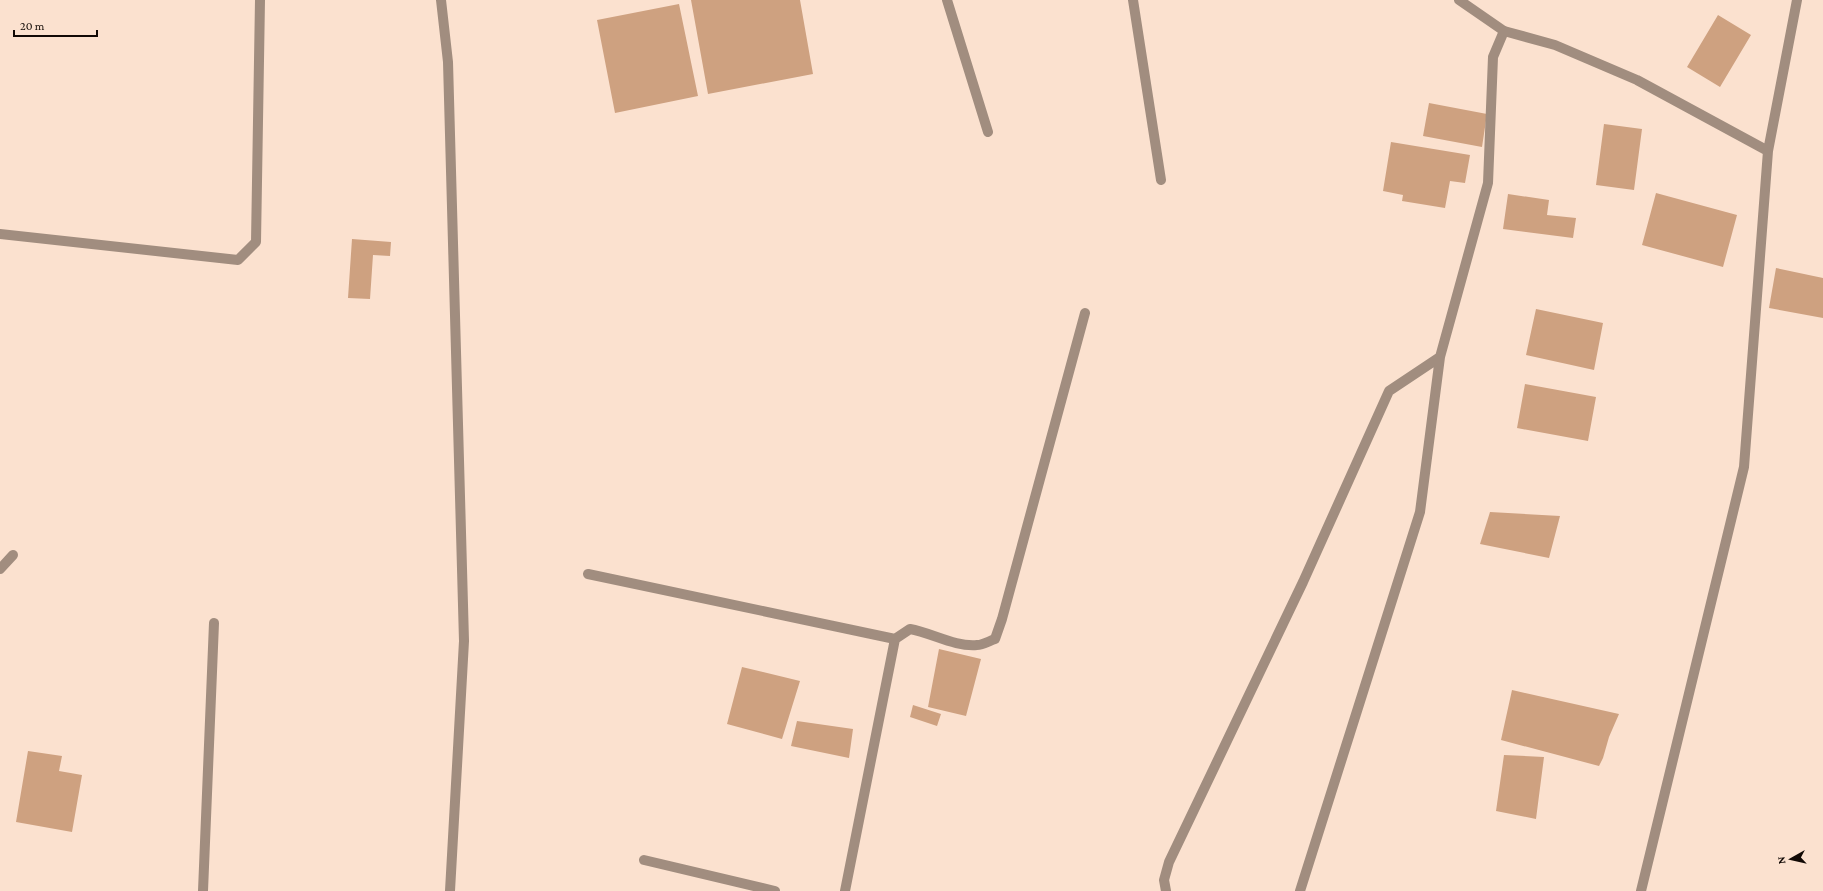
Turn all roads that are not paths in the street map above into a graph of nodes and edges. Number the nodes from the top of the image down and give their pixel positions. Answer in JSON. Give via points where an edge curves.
{"nodes":[{"id":1,"x":260,"y":0,"type":"edge"},
{"id":2,"x":441,"y":0,"type":"edge"},
{"id":3,"x":947,"y":0,"type":"edge"},
{"id":4,"x":1132,"y":0,"type":"edge"},
{"id":5,"x":1459,"y":0,"type":"edge"},
{"id":6,"x":1797,"y":0,"type":"edge"},
{"id":7,"x":1504,"y":31,"type":"junction"},
{"id":8,"x":988,"y":132,"type":"dead end"},
{"id":9,"x":1768,"y":151,"type":"junction"},
{"id":10,"x":1161,"y":180,"type":"dead end"},
{"id":11,"x":0,"y":234,"type":"edge"},
{"id":12,"x":1085,"y":313,"type":"dead end"},
{"id":13,"x":1440,"y":357,"type":"junction"},
{"id":14,"x":13,"y":555,"type":"dead end"},
{"id":15,"x":0,"y":569,"type":"edge"},
{"id":16,"x":588,"y":574,"type":"dead end"},
{"id":17,"x":214,"y":623,"type":"dead end"},
{"id":18,"x":895,"y":639,"type":"junction"},
{"id":19,"x":644,"y":860,"type":"dead end"},
{"id":20,"x":203,"y":891,"type":"edge"},
{"id":21,"x":450,"y":891,"type":"edge"},
{"id":22,"x":775,"y":891,"type":"edge"},
{"id":23,"x":845,"y":891,"type":"edge"},
{"id":24,"x":1166,"y":891,"type":"edge"},
{"id":25,"x":1300,"y":891,"type":"edge"},
{"id":26,"x":1641,"y":891,"type":"edge"}],
"edges":[{"from":1,"to":11,"type":"street","via":[[256,242],[238,260]]},
{"from":2,"to":21,"type":"street","via":[[448,62],[464,640]]},
{"from":3,"to":8,"type":"street"},
{"from":4,"to":10,"type":"street"},
{"from":5,"to":7,"type":"street"},
{"from":6,"to":9,"type":"street"},
{"from":7,"to":9,"type":"street","via":[[1556,45],[1637,80]]},
{"from":7,"to":13,"type":"street","via":[[1493,57],[1488,183]]},
{"from":9,"to":26,"type":"street","via":[[1744,467]]},
{"from":12,"to":18,"type":"street","via":[[995,639],[978,645],[959,643],[910,629]]},
{"from":13,"to":24,"type":"street","via":[[1389,391],[1303,582],[1169,862],[1164,880]]},
{"from":13,"to":25,"type":"street","via":[[1420,512]]},
{"from":14,"to":15,"type":"street"},
{"from":16,"to":18,"type":"street"},
{"from":17,"to":20,"type":"street"},
{"from":18,"to":23,"type":"street"},
{"from":19,"to":22,"type":"street"}]}
